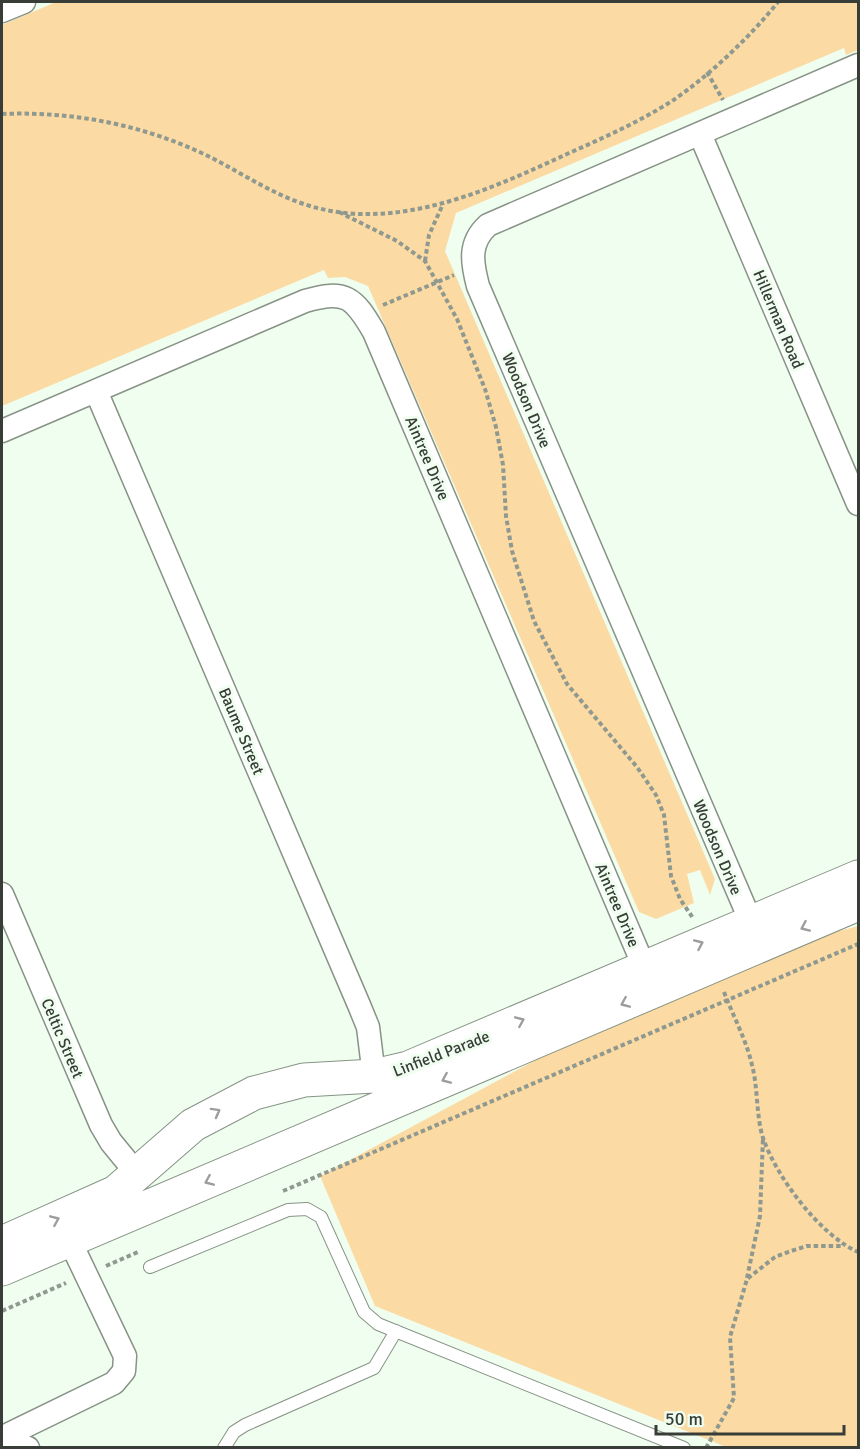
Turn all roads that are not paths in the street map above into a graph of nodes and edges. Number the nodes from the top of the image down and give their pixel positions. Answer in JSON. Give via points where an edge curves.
{"nodes":[{"id":1,"x":24,"y":2,"type":"edge"},
{"id":2,"x":2,"y":11,"type":"edge"},
{"id":3,"x":858,"y":65,"type":"edge"},
{"id":4,"x":700,"y":134,"type":"junction"},
{"id":5,"x":96,"y":391,"type":"junction"},
{"id":6,"x":2,"y":431,"type":"edge"},
{"id":7,"x":858,"y":504,"type":"edge"},
{"id":8,"x":858,"y":877,"type":"edge"},
{"id":9,"x":2,"y":894,"type":"edge"},
{"id":10,"x":858,"y":904,"type":"edge"},
{"id":11,"x":756,"y":934,"type":"junction"},
{"id":12,"x":708,"y":954,"type":"junction"},
{"id":13,"x":645,"y":969,"type":"junction"},
{"id":14,"x":374,"y":1076,"type":"junction"},
{"id":15,"x":138,"y":1174,"type":"junction"},
{"id":16,"x":69,"y":1239,"type":"junction"},
{"id":17,"x":2,"y":1243,"type":"edge"},
{"id":18,"x":150,"y":1267,"type":"dead end"},
{"id":19,"x":2,"y":1269,"type":"edge"},
{"id":20,"x":396,"y":1331,"type":"junction"},
{"id":21,"x":2,"y":1438,"type":"edge"},
{"id":22,"x":28,"y":1448,"type":"edge"},
{"id":23,"x":224,"y":1448,"type":"edge"},
{"id":24,"x":684,"y":1448,"type":"edge"}],
"edges":[{"from":1,"to":2,"type":"street"},
{"from":3,"to":4,"type":"street","name":"Woodson Drive"},
{"from":4,"to":7,"type":"street","name":"Hillerman Road"},
{"from":4,"to":11,"type":"street","name":"Woodson Drive","via":[[488,225],[475,241],[473,266],[478,286]]},
{"from":5,"to":6,"type":"street","name":"Aintree Drive"},
{"from":5,"to":13,"type":"street","name":"Aintree Drive","via":[[323,296],[342,296],[357,304],[374,332]]},
{"from":5,"to":14,"type":"street","name":"Baume Street","via":[[368,1027]]},
{"from":8,"to":11,"type":"street","name":"Linfield Parade"},
{"from":9,"to":15,"type":"street","name":"Celtic Street","via":[[99,1120],[111,1142]]},
{"from":10,"to":11,"type":"street","name":"Linfield Parade","one_way":true},
{"from":11,"to":12,"type":"street","name":"Linfield Parade"},
{"from":13,"to":12,"type":"street","name":"Linfield Parade","one_way":true},
{"from":12,"to":16,"type":"street","name":"Linfield Parade","one_way":true},
{"from":14,"to":13,"type":"street","name":"Linfield Parade","one_way":true,"via":[[434,1058]]},
{"from":15,"to":14,"type":"street","name":"Linfield Parade","one_way":true,"via":[[193,1125],[254,1093],[304,1080]]},
{"from":17,"to":15,"type":"street","name":"Linfield Parade","one_way":true,"via":[[116,1192]]},
{"from":16,"to":19,"type":"street","name":"Linfield Parade"},
{"from":16,"to":21,"type":"street","via":[[125,1356],[124,1371],[114,1383]]},
{"from":18,"to":20,"type":"lane","via":[[274,1215],[307,1209],[321,1217],[364,1312],[378,1324]]},
{"from":20,"to":23,"type":"lane","via":[[374,1368],[245,1425],[234,1432]]},
{"from":20,"to":24,"type":"lane"},
{"from":21,"to":22,"type":"street"}]}
